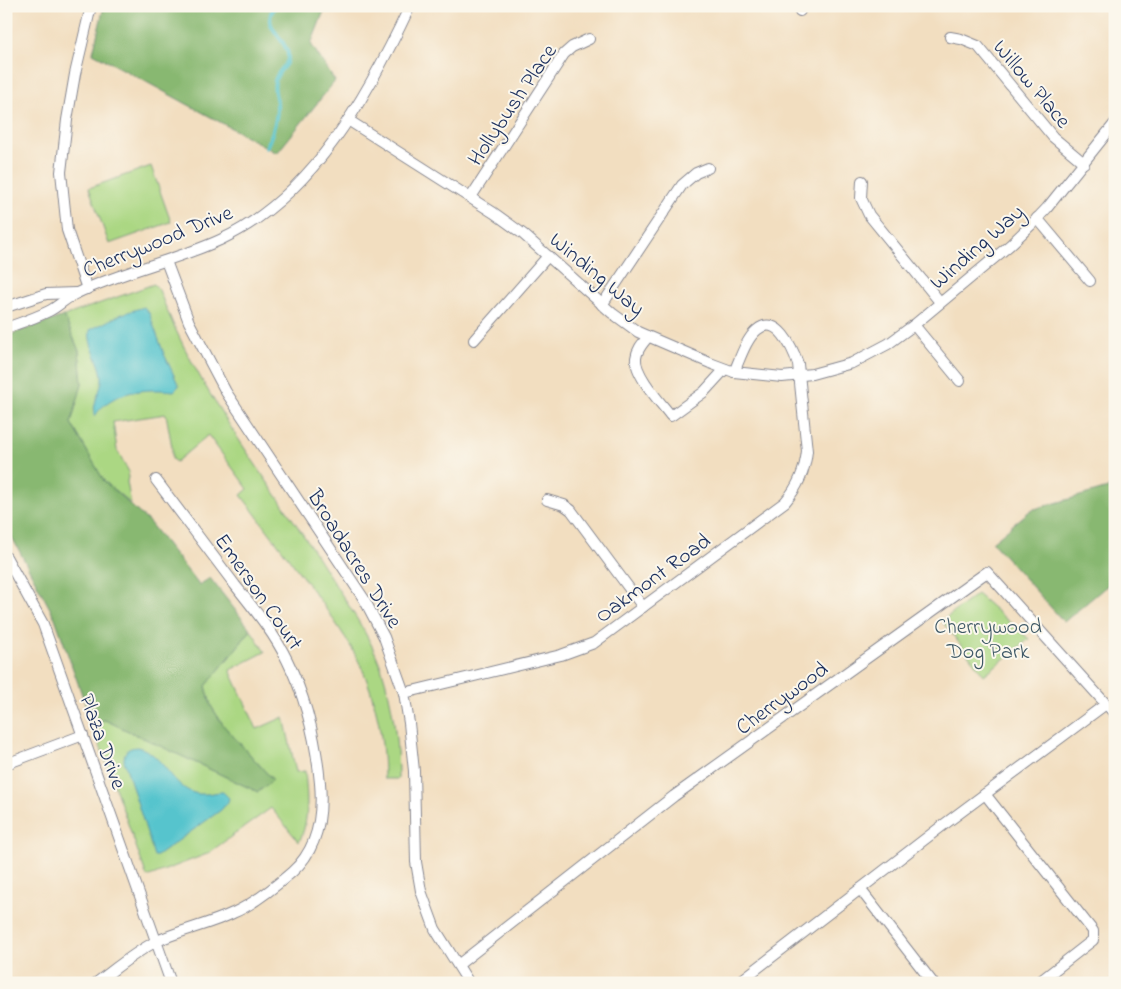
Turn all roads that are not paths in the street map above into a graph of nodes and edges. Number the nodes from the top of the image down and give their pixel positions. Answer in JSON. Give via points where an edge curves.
{"nodes":[{"id":1,"x":91,"y":6,"type":"edge"},
{"id":2,"x":410,"y":6,"type":"edge"},
{"id":3,"x":950,"y":37,"type":"dead end"},
{"id":4,"x":589,"y":39,"type":"dead end"},
{"id":5,"x":348,"y":120,"type":"junction"},
{"id":6,"x":1115,"y":123,"type":"edge"},
{"id":7,"x":1084,"y":162,"type":"junction"},
{"id":8,"x":708,"y":168,"type":"dead end"},
{"id":9,"x":862,"y":181,"type":"dead end"},
{"id":10,"x":471,"y":197,"type":"junction"},
{"id":11,"x":1038,"y":218,"type":"junction"},
{"id":12,"x":548,"y":256,"type":"junction"},
{"id":13,"x":166,"y":261,"type":"junction"},
{"id":14,"x":1090,"y":281,"type":"dead end"},
{"id":15,"x":87,"y":289,"type":"junction"},
{"id":16,"x":76,"y":293,"type":"junction"},
{"id":17,"x":940,"y":302,"type":"junction"},
{"id":18,"x":602,"y":305,"type":"junction"},
{"id":19,"x":6,"y":307,"type":"edge"},
{"id":20,"x":914,"y":325,"type":"junction"},
{"id":21,"x":6,"y":328,"type":"edge"},
{"id":22,"x":648,"y":337,"type":"junction"},
{"id":23,"x":474,"y":340,"type":"dead end"},
{"id":24,"x":730,"y":370,"type":"junction"},
{"id":25,"x":799,"y":376,"type":"junction"},
{"id":26,"x":960,"y":381,"type":"dead end"},
{"id":27,"x":156,"y":480,"type":"dead end"},
{"id":28,"x":547,"y":500,"type":"dead end"},
{"id":29,"x":6,"y":557,"type":"edge"},
{"id":30,"x":642,"y":607,"type":"junction"},
{"id":31,"x":404,"y":693,"type":"junction"},
{"id":32,"x":1106,"y":704,"type":"junction"},
{"id":33,"x":1115,"y":714,"type":"edge"},
{"id":34,"x":83,"y":735,"type":"junction"},
{"id":35,"x":6,"y":764,"type":"edge"},
{"id":36,"x":985,"y":794,"type":"junction"},
{"id":37,"x":860,"y":889,"type":"junction"},
{"id":38,"x":156,"y":942,"type":"junction"},
{"id":39,"x":458,"y":966,"type":"junction"},
{"id":40,"x":749,"y":979,"type":"edge"},
{"id":41,"x":96,"y":983,"type":"edge"},
{"id":42,"x":172,"y":983,"type":"edge"},
{"id":43,"x":470,"y":983,"type":"edge"},
{"id":44,"x":738,"y":983,"type":"edge"},
{"id":45,"x":933,"y":983,"type":"edge"},
{"id":46,"x":1038,"y":983,"type":"edge"}],
"edges":[{"from":1,"to":15,"type":"street","via":[[70,102],[61,172],[67,230]]},
{"from":2,"to":5,"type":"street","name":"Cherrywood Drive","via":[[386,56]]},
{"from":3,"to":7,"type":"street","name":"Willow Place","via":[[978,46],[1053,137]]},
{"from":4,"to":10,"type":"street","name":"Hollybush Place","via":[[564,54]]},
{"from":5,"to":10,"type":"street","name":"Winding Way"},
{"from":5,"to":13,"type":"street","name":"Cherrywood Drive","via":[[328,150],[282,199],[220,240]]},
{"from":6,"to":7,"type":"street","name":"Winding Way"},
{"from":7,"to":11,"type":"street","name":"Winding Way"},
{"from":8,"to":18,"type":"street","via":[[696,173],[682,186]]},
{"from":9,"to":17,"type":"street","via":[[860,198],[869,215]]},
{"from":10,"to":12,"type":"street","name":"Winding Way"},
{"from":11,"to":14,"type":"street"},
{"from":11,"to":17,"type":"street","name":"Winding Way"},
{"from":12,"to":18,"type":"street","name":"Winding Way"},
{"from":12,"to":23,"type":"street"},
{"from":13,"to":15,"type":"street","name":"Cherrywood Drive"},
{"from":13,"to":31,"type":"street","name":"Broadacres Drive","via":[[189,322],[221,384],[375,616]]},
{"from":15,"to":16,"type":"street","name":"Cherrywood Drive"},
{"from":16,"to":19,"type":"street","name":"Cherrywood Drive","via":[[46,294]]},
{"from":16,"to":21,"type":"street","name":"Cherrywood Drive","via":[[48,312]]},
{"from":17,"to":20,"type":"street","name":"Winding Way"},
{"from":18,"to":22,"type":"street","name":"Winding Way"},
{"from":20,"to":25,"type":"street","name":"Winding Way","via":[[888,344],[852,363]]},
{"from":20,"to":26,"type":"street"},
{"from":22,"to":24,"type":"street","name":"Winding Way"},
{"from":22,"to":24,"type":"street","via":[[640,346],[636,364],[671,416]]},
{"from":24,"to":25,"type":"street","name":"Winding Way"},
{"from":24,"to":25,"type":"street","name":"Oakmont Road","via":[[752,336],[761,328],[770,327],[778,330],[790,344]]},
{"from":25,"to":30,"type":"street","name":"Oakmont Road","via":[[807,451],[806,464],[792,493],[777,509]]},
{"from":27,"to":38,"type":"street","name":"Emerson Court","via":[[257,613],[286,657],[309,718],[321,802],[313,843],[303,861],[290,874],[234,913]]},
{"from":28,"to":30,"type":"street","via":[[556,501],[571,510]]},
{"from":29,"to":34,"type":"street","name":"Plaza Drive","via":[[43,624]]},
{"from":30,"to":31,"type":"street","name":"Oakmont Road","via":[[594,643],[574,652]]},
{"from":31,"to":39,"type":"street","name":"Broadacres Drive","via":[[413,754],[418,876],[430,918]]},
{"from":32,"to":33,"type":"street","name":"Cherrywood"},
{"from":32,"to":36,"type":"street"},
{"from":32,"to":39,"type":"street","name":"Cherrywood","via":[[987,572],[674,796]]},
{"from":34,"to":35,"type":"street"},
{"from":34,"to":38,"type":"street","name":"Plaza Drive"},
{"from":36,"to":37,"type":"street"},
{"from":36,"to":46,"type":"street","via":[[1093,931],[1093,940]]},
{"from":37,"to":40,"type":"street"},
{"from":37,"to":45,"type":"street"},
{"from":38,"to":41,"type":"street","name":"Emerson Court"},
{"from":38,"to":42,"type":"street","name":"Plaza Drive"},
{"from":39,"to":43,"type":"street","name":"Broadacres Drive"},
{"from":40,"to":44,"type":"street"}]}
